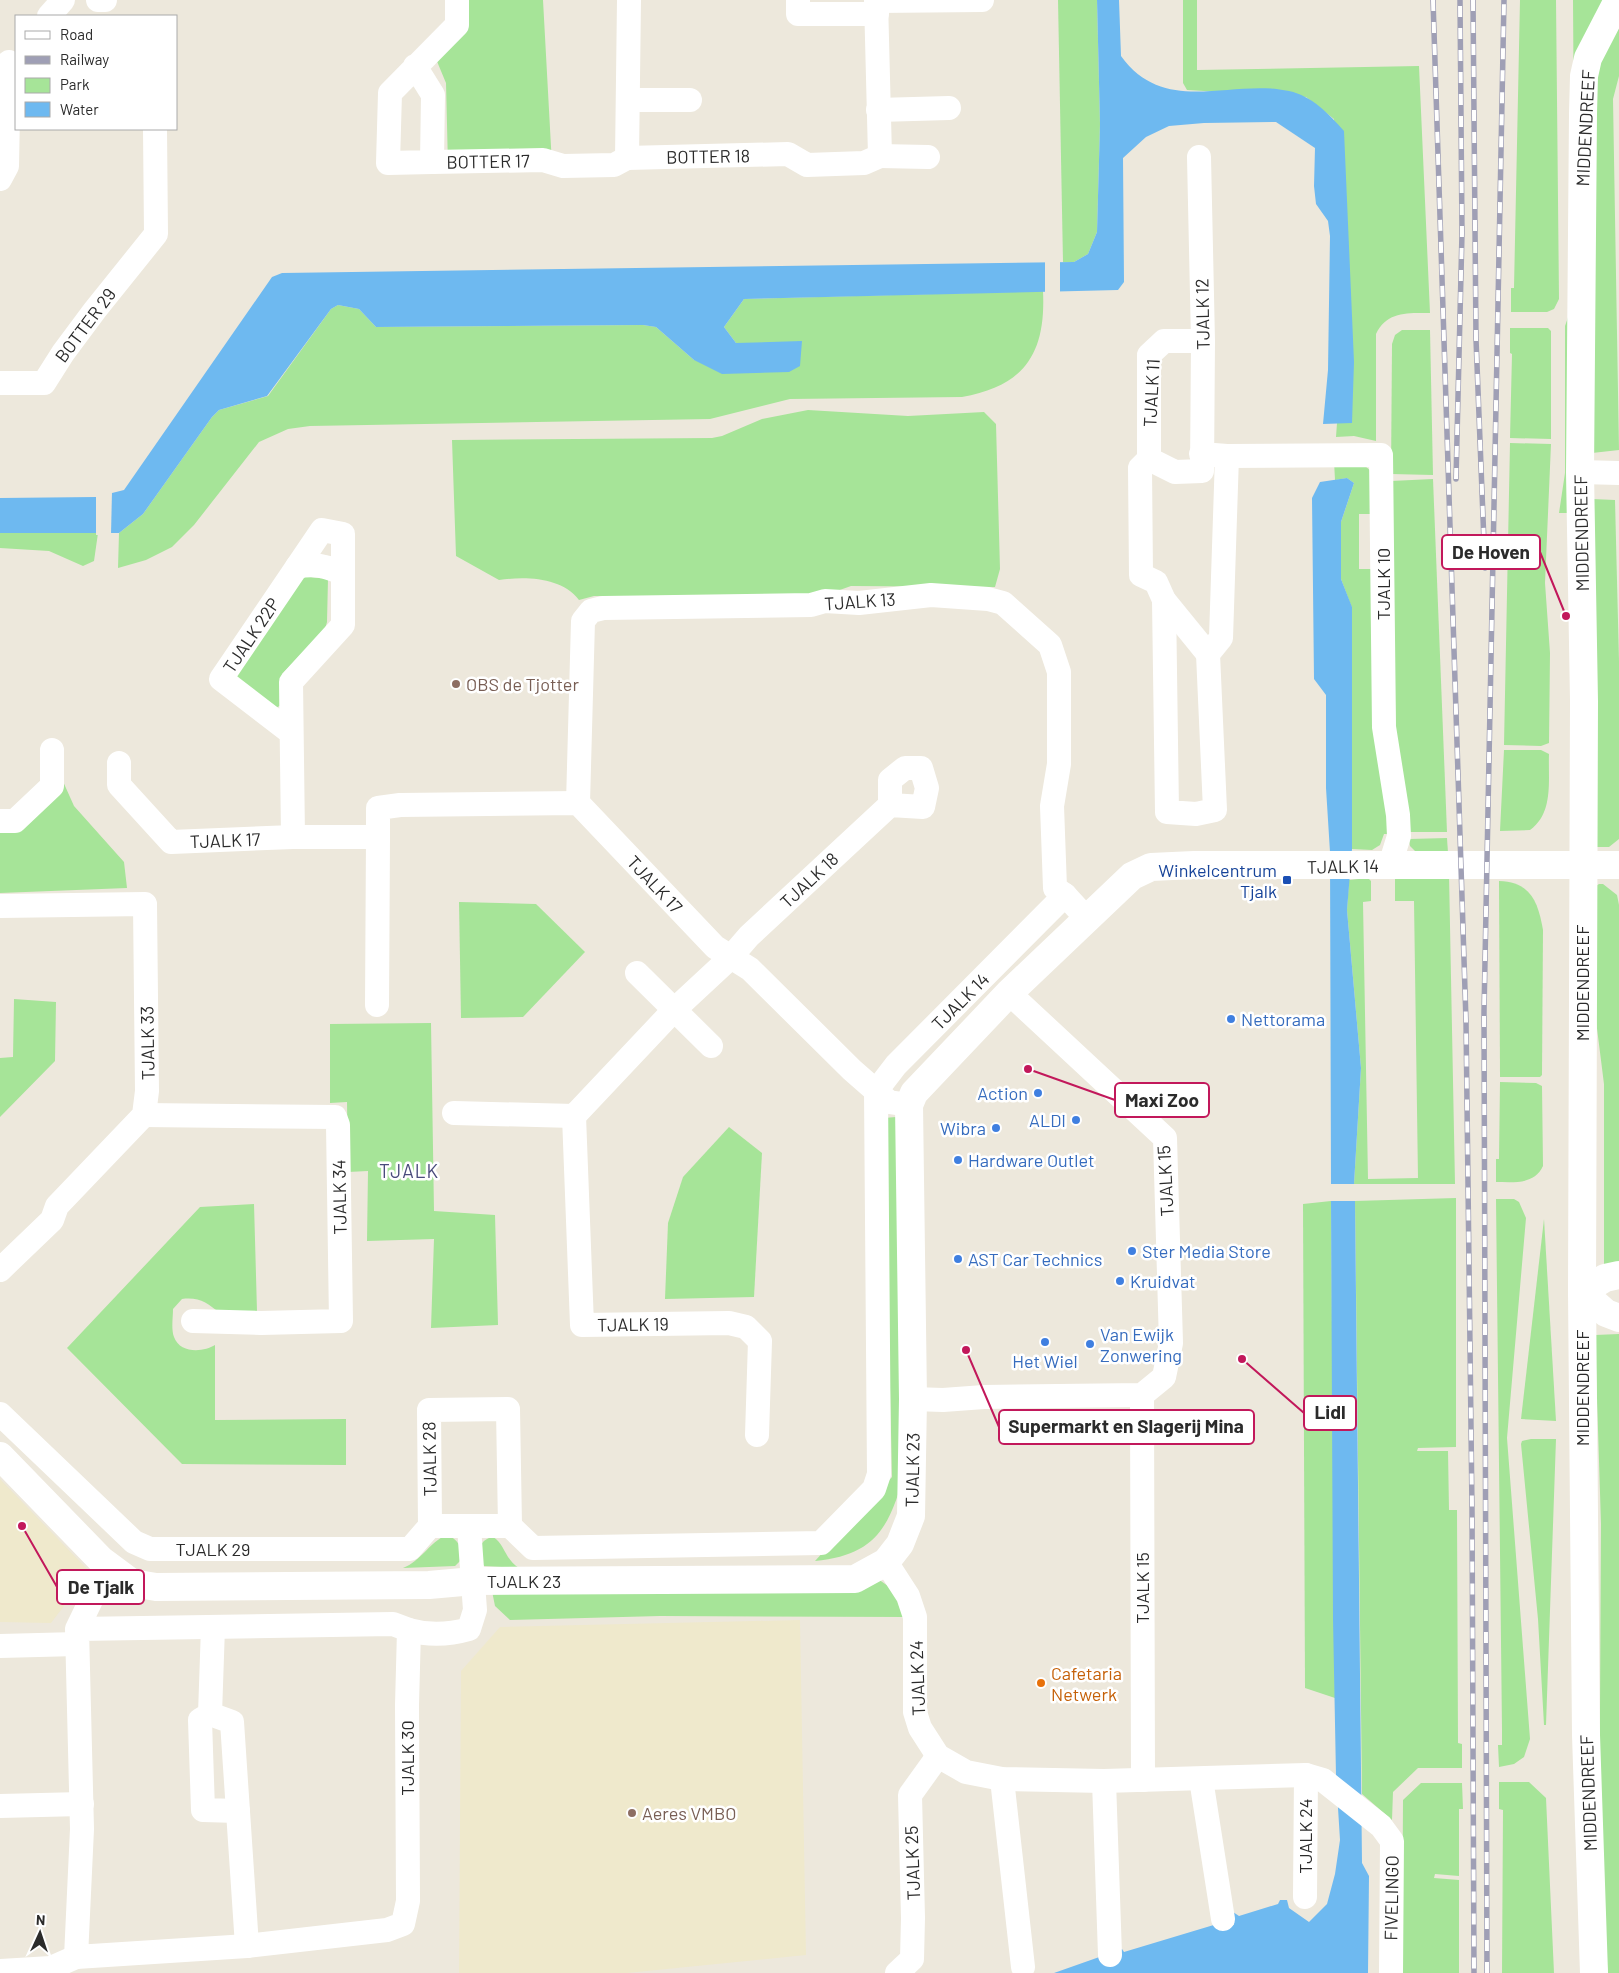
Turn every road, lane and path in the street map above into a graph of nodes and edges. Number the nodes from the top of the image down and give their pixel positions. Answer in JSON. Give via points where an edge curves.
{"nodes":[{"id":1,"x":63,"y":0,"type":"edge"},
{"id":2,"x":98,"y":0,"type":"edge"},
{"id":3,"x":105,"y":0,"type":"edge"},
{"id":4,"x":457,"y":0,"type":"edge"},
{"id":5,"x":629,"y":0,"type":"edge"},
{"id":6,"x":798,"y":0,"type":"edge"},
{"id":7,"x":982,"y":0,"type":"edge"},
{"id":8,"x":1618,"y":0,"type":"edge"},
{"id":9,"x":877,"y":5,"type":"edge"},
{"id":10,"x":50,"y":15,"type":"edge"},
{"id":11,"x":11,"y":58,"type":"edge"},
{"id":12,"x":415,"y":66,"type":"junction"},
{"id":13,"x":629,"y":100,"type":"junction"},
{"id":14,"x":690,"y":100,"type":"dead end"},
{"id":15,"x":950,"y":108,"type":"dead end"},
{"id":16,"x":878,"y":110,"type":"junction"},
{"id":17,"x":154,"y":130,"type":"edge"},
{"id":18,"x":880,"y":156,"type":"junction"},
{"id":19,"x":928,"y":156,"type":"dead end"},
{"id":20,"x":1199,"y":157,"type":"dead end"},
{"id":21,"x":627,"y":158,"type":"junction"},
{"id":22,"x":543,"y":160,"type":"joint"},
{"id":23,"x":432,"y":162,"type":"junction"},
{"id":24,"x":0,"y":179,"type":"edge"},
{"id":25,"x":1203,"y":341,"type":"junction"},
{"id":26,"x":0,"y":383,"type":"edge"},
{"id":27,"x":1227,"y":456,"type":"junction"},
{"id":28,"x":1149,"y":459,"type":"junction"},
{"id":29,"x":1201,"y":463,"type":"junction"},
{"id":30,"x":1580,"y":472,"type":"junction"},
{"id":31,"x":1619,"y":473,"type":"edge"},
{"id":32,"x":297,"y":567,"type":"junction"},
{"id":33,"x":342,"y":573,"type":"junction"},
{"id":34,"x":1164,"y":600,"type":"junction"},
{"id":35,"x":1208,"y":654,"type":"junction"},
{"id":36,"x":290,"y":732,"type":"junction"},
{"id":37,"x":52,"y":750,"type":"dead end"},
{"id":38,"x":119,"y":763,"type":"dead end"},
{"id":39,"x":578,"y":803,"type":"junction"},
{"id":40,"x":890,"y":805,"type":"dead end"},
{"id":41,"x":0,"y":821,"type":"edge"},
{"id":42,"x":378,"y":836,"type":"junction"},
{"id":43,"x":293,"y":837,"type":"junction"},
{"id":44,"x":1582,"y":864,"type":"junction"},
{"id":45,"x":1390,"y":865,"type":"junction"},
{"id":46,"x":1619,"y":865,"type":"edge"},
{"id":47,"x":1066,"y":895,"type":"junction"},
{"id":48,"x":0,"y":906,"type":"edge"},
{"id":49,"x":1088,"y":920,"type":"junction"},
{"id":50,"x":730,"y":958,"type":"junction"},
{"id":51,"x":637,"y":973,"type":"dead end"},
{"id":52,"x":1009,"y":993,"type":"junction"},
{"id":53,"x":377,"y":1005,"type":"dead end"},
{"id":54,"x":674,"y":1010,"type":"junction"},
{"id":55,"x":711,"y":1046,"type":"dead end"},
{"id":56,"x":876,"y":1091,"type":"junction"},
{"id":57,"x":909,"y":1105,"type":"junction"},
{"id":58,"x":454,"y":1113,"type":"dead end"},
{"id":59,"x":144,"y":1115,"type":"junction"},
{"id":60,"x":574,"y":1116,"type":"junction"},
{"id":61,"x":0,"y":1270,"type":"edge"},
{"id":62,"x":1619,"y":1275,"type":"edge"},
{"id":63,"x":1582,"y":1292,"type":"junction"},
{"id":64,"x":1619,"y":1318,"type":"edge"},
{"id":65,"x":193,"y":1321,"type":"dead end"},
{"id":66,"x":1142,"y":1395,"type":"junction"},
{"id":67,"x":913,"y":1399,"type":"junction"},
{"id":68,"x":0,"y":1414,"type":"edge"},
{"id":69,"x":757,"y":1435,"type":"dead end"},
{"id":70,"x":0,"y":1456,"type":"edge"},
{"id":71,"x":430,"y":1526,"type":"junction"},
{"id":72,"x":510,"y":1526,"type":"junction"},
{"id":73,"x":469,"y":1527,"type":"junction"},
{"id":74,"x":886,"y":1562,"type":"junction"},
{"id":75,"x":117,"y":1574,"type":"junction"},
{"id":76,"x":474,"y":1581,"type":"junction"},
{"id":77,"x":213,"y":1627,"type":"junction"},
{"id":78,"x":409,"y":1630,"type":"junction"},
{"id":79,"x":77,"y":1636,"type":"junction"},
{"id":80,"x":0,"y":1646,"type":"edge"},
{"id":81,"x":210,"y":1714,"type":"junction"},
{"id":82,"x":938,"y":1756,"type":"junction"},
{"id":83,"x":1314,"y":1778,"type":"junction"},
{"id":84,"x":1002,"y":1779,"type":"junction"},
{"id":85,"x":1201,"y":1779,"type":"junction"},
{"id":86,"x":1143,"y":1780,"type":"junction"},
{"id":87,"x":1104,"y":1781,"type":"junction"},
{"id":88,"x":82,"y":1804,"type":"junction"},
{"id":89,"x":0,"y":1806,"type":"edge"},
{"id":90,"x":238,"y":1811,"type":"junction"},
{"id":91,"x":1381,"y":1826,"type":"joint"},
{"id":92,"x":1305,"y":1897,"type":"dead end"},
{"id":93,"x":1223,"y":1919,"type":"dead end"},
{"id":94,"x":247,"y":1946,"type":"junction"},
{"id":95,"x":1110,"y":1955,"type":"dead end"},
{"id":96,"x":76,"y":1957,"type":"junction"},
{"id":97,"x":1024,"y":1967,"type":"dead end"},
{"id":98,"x":0,"y":1971,"type":"edge"},
{"id":99,"x":897,"y":1973,"type":"edge"},
{"id":100,"x":1391,"y":1973,"type":"edge"},
{"id":101,"x":1594,"y":1973,"type":"edge"}],
"edges":[{"from":1,"to":10,"type":"street"},
{"from":2,"to":3,"type":"street"},
{"from":4,"to":12,"type":"street","name":"BOTTER 17","via":[[457,25]]},
{"from":5,"to":13,"type":"street"},
{"from":6,"to":9,"type":"street","via":[[798,14]]},
{"from":7,"to":9,"type":"street"},
{"from":8,"to":30,"type":"street","name":"MIDDENDREEF","via":[[1591,54],[1584,76]]},
{"from":9,"to":16,"type":"street"},
{"from":11,"to":24,"type":"street","via":[[7,166]]},
{"from":12,"to":23,"type":"street","name":"BOTTER 17","via":[[433,95]]},
{"from":12,"to":23,"type":"street","name":"BOTTER 17","via":[[390,94],[388,163]]},
{"from":13,"to":14,"type":"street"},
{"from":13,"to":21,"type":"street"},
{"from":15,"to":16,"type":"street"},
{"from":16,"to":18,"type":"street"},
{"from":17,"to":26,"type":"street","name":"BOTTER 29","via":[[156,234],[95,310],[44,383]]},
{"from":18,"to":19,"type":"street"},
{"from":18,"to":21,"type":"street","name":"BOTTER 18","via":[[864,163],[807,165],[788,154]]},
{"from":20,"to":25,"type":"street","name":"TJALK 12"},
{"from":21,"to":22,"type":"street","name":"BOTTER 18","via":[[605,166],[563,166]]},
{"from":22,"to":23,"type":"street","name":"BOTTER 17"},
{"from":25,"to":28,"type":"street","name":"TJALK 11","via":[[1164,341],[1149,355]]},
{"from":25,"to":29,"type":"street","name":"TJALK 12"},
{"from":27,"to":29,"type":"street","name":"TJALK 10"},
{"from":27,"to":35,"type":"street","via":[[1221,638]]},
{"from":27,"to":45,"type":"street","name":"TJALK 10","via":[[1382,455],[1384,727],[1399,836]]},
{"from":28,"to":29,"type":"street","via":[[1175,472]]},
{"from":28,"to":34,"type":"street","name":"TJALK 11","via":[[1140,468],[1141,575],[1156,582]]},
{"from":30,"to":31,"type":"street"},
{"from":30,"to":44,"type":"street","name":"MIDDENDREEF","via":[[1584,701]]},
{"from":32,"to":33,"type":"street","via":[[308,564]]},
{"from":32,"to":33,"type":"street","name":"TJALK 22P","via":[[322,530],[342,534]]},
{"from":32,"to":36,"type":"street","name":"TJALK 22P","via":[[221,680]]},
{"from":33,"to":36,"type":"street","name":"TJALK 22P","via":[[343,625],[291,682]]},
{"from":34,"to":35,"type":"street"},
{"from":34,"to":35,"type":"street","via":[[1167,812],[1196,818],[1215,810]]},
{"from":36,"to":43,"type":"street","name":"TJALK 22P"},
{"from":37,"to":41,"type":"street","via":[[52,786],[15,821]]},
{"from":38,"to":43,"type":"street","name":"TJALK 17","via":[[119,785],[171,842]]},
{"from":39,"to":42,"type":"street","via":[[378,808]]},
{"from":39,"to":47,"type":"street","name":"TJALK 13","via":[[583,621],[592,611],[603,608],[811,606],[826,601],[859,603],[931,595],[988,599],[1003,603],[1050,645],[1059,672],[1059,764],[1052,806],[1052,864],[1055,888]]},
{"from":39,"to":50,"type":"street","name":"TJALK 17","via":[[715,948]]},
{"from":40,"to":50,"type":"street","name":"TJALK 18","via":[[749,936]]},
{"from":42,"to":43,"type":"street","name":"TJALK 17"},
{"from":42,"to":53,"type":"street"},
{"from":44,"to":45,"type":"street","name":"TJALK 14"},
{"from":44,"to":46,"type":"street","name":"TJALK 14"},
{"from":44,"to":63,"type":"street","name":"MIDDENDREEF"},
{"from":45,"to":49,"type":"street","name":"TJALK 14","via":[[1151,867],[1132,876]]},
{"from":47,"to":49,"type":"street"},
{"from":47,"to":56,"type":"street","name":"TJALK 14","via":[[896,1065]]},
{"from":48,"to":59,"type":"street","name":"TJALK 33","via":[[145,904],[147,1091]]},
{"from":49,"to":52,"type":"street","name":"TJALK 14"},
{"from":50,"to":54,"type":"street"},
{"from":50,"to":56,"type":"street","name":"TJALK 17","via":[[750,969]]},
{"from":51,"to":54,"type":"street"},
{"from":52,"to":57,"type":"street","name":"TJALK 14","via":[[914,1093]]},
{"from":52,"to":66,"type":"street","name":"TJALK 15","via":[[1165,1138],[1171,1343],[1164,1377]]},
{"from":54,"to":55,"type":"street"},
{"from":54,"to":60,"type":"street"},
{"from":56,"to":57,"type":"street","name":"TJALK 17","via":[[889,1102]]},
{"from":56,"to":72,"type":"street","name":"TJALK 23","via":[[879,1474],[874,1489],[821,1543],[532,1548]]},
{"from":57,"to":67,"type":"street","name":"TJALK 23"},
{"from":58,"to":60,"type":"street"},
{"from":59,"to":61,"type":"street","via":[[57,1206],[52,1220]]},
{"from":59,"to":65,"type":"street","name":"TJALK 34","via":[[334,1117],[338,1125],[341,1321],[261,1324]]},
{"from":60,"to":69,"type":"street","name":"TJALK 19","via":[[582,1324],[729,1323],[746,1327],[760,1341]]},
{"from":62,"to":63,"type":"street","via":[[1605,1278]]},
{"from":63,"to":64,"type":"street","via":[[1606,1313]]},
{"from":63,"to":101,"type":"street","name":"MIDDENDREEF","via":[[1586,1735]]},
{"from":66,"to":67,"type":"street"},
{"from":66,"to":86,"type":"street","name":"TJALK 15"},
{"from":67,"to":74,"type":"street","name":"TJALK 23","via":[[911,1516],[900,1544]]},
{"from":68,"to":71,"type":"street","name":"TJALK 29","via":[[134,1542],[150,1549],[410,1549]]},
{"from":70,"to":75,"type":"street"},
{"from":71,"to":72,"type":"street","name":"TJALK 28","via":[[429,1410],[508,1409]]},
{"from":71,"to":73,"type":"street"},
{"from":72,"to":73,"type":"street"},
{"from":73,"to":76,"type":"street"},
{"from":74,"to":76,"type":"street","name":"TJALK 23","via":[[855,1579]]},
{"from":74,"to":82,"type":"street","name":"TJALK 24","via":[[908,1596],[915,1618],[916,1712],[920,1728]]},
{"from":75,"to":76,"type":"street","via":[[132,1583],[156,1587],[429,1585]]},
{"from":75,"to":79,"type":"street","via":[[93,1596]]},
{"from":76,"to":78,"type":"street","via":[[475,1610],[469,1629],[452,1634],[425,1635]]},
{"from":77,"to":78,"type":"street","via":[[393,1624]]},
{"from":77,"to":79,"type":"street"},
{"from":77,"to":81,"type":"street"},
{"from":78,"to":94,"type":"street","name":"TJALK 30","via":[[408,1901],[403,1924],[387,1930]]},
{"from":79,"to":80,"type":"street"},
{"from":79,"to":88,"type":"street"},
{"from":81,"to":90,"type":"street","via":[[232,1722]]},
{"from":81,"to":90,"type":"street","via":[[200,1720],[203,1810]]},
{"from":82,"to":84,"type":"street","name":"TJALK 24","via":[[966,1772]]},
{"from":82,"to":99,"type":"street","name":"TJALK 25","via":[[910,1795],[912,1959]]},
{"from":83,"to":85,"type":"street","name":"TJALK 24"},
{"from":83,"to":91,"type":"street","name":"TJALK 24"},
{"from":83,"to":92,"type":"street","name":"TJALK 24"},
{"from":84,"to":87,"type":"street","name":"TJALK 24"},
{"from":84,"to":97,"type":"street"},
{"from":85,"to":86,"type":"street","name":"TJALK 24"},
{"from":85,"to":93,"type":"street"},
{"from":86,"to":87,"type":"street","name":"TJALK 24"},
{"from":87,"to":95,"type":"street"},
{"from":88,"to":89,"type":"street"},
{"from":88,"to":96,"type":"street"},
{"from":90,"to":94,"type":"street"},
{"from":91,"to":100,"type":"street","name":"FIVELINGO","via":[[1392,1841]]},
{"from":94,"to":96,"type":"street","name":"TJALK 30"},
{"from":96,"to":98,"type":"street","via":[[51,1968]]}]}
